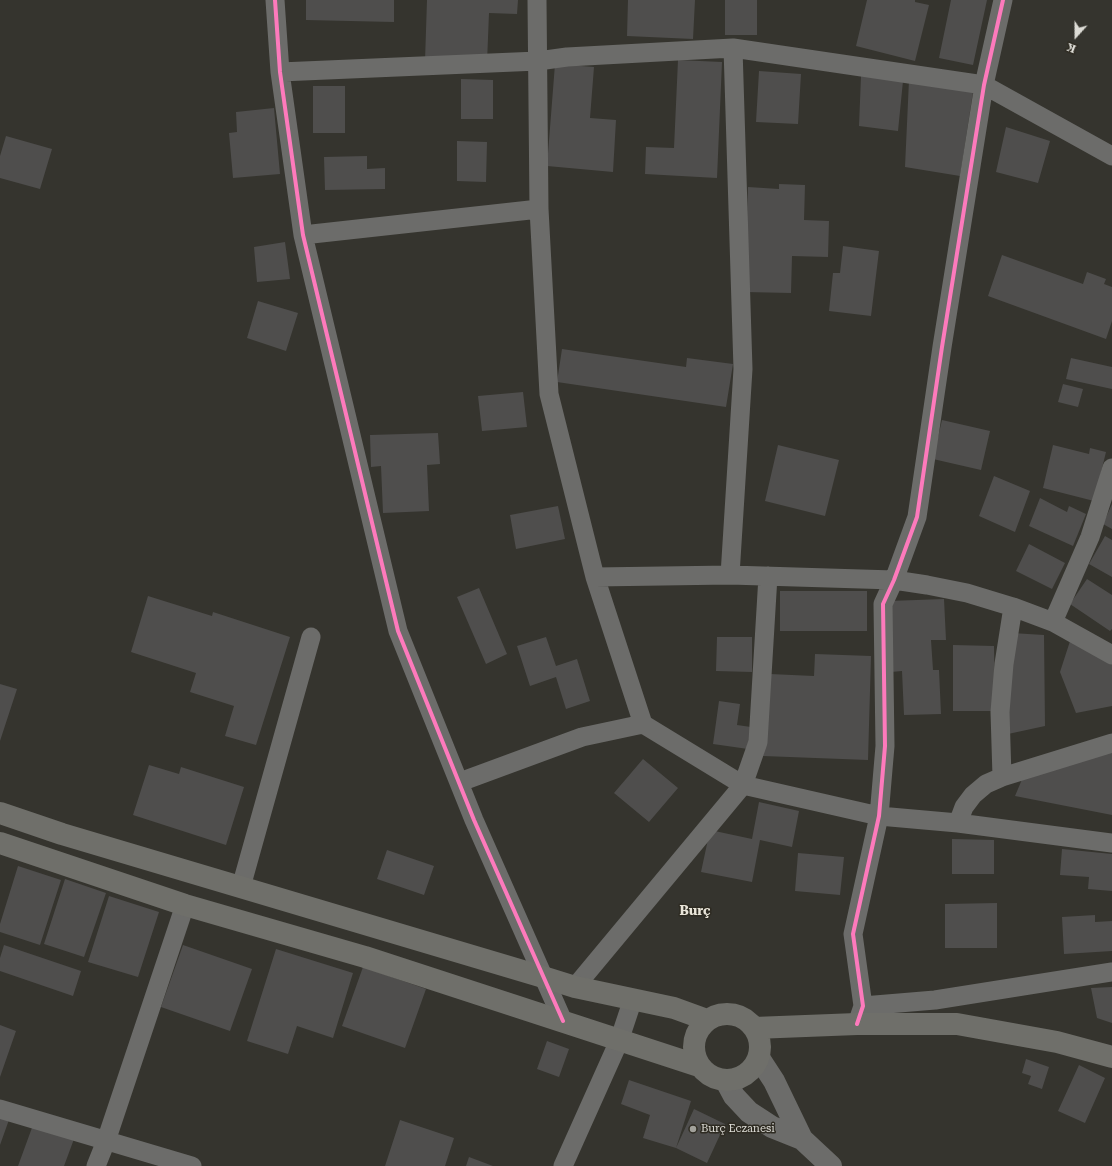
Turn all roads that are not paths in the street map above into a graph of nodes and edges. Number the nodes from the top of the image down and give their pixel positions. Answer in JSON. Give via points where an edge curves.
{"nodes":[{"id":1,"x":275,"y":0,"type":"edge"},
{"id":2,"x":537,"y":0,"type":"edge"},
{"id":3,"x":1003,"y":0,"type":"edge"},
{"id":4,"x":733,"y":48,"type":"junction"},
{"id":5,"x":538,"y":61,"type":"junction"},
{"id":6,"x":280,"y":72,"type":"junction"},
{"id":7,"x":984,"y":85,"type":"junction"},
{"id":8,"x":1112,"y":156,"type":"edge"},
{"id":9,"x":540,"y":209,"type":"junction"},
{"id":10,"x":303,"y":235,"type":"junction"},
{"id":11,"x":1112,"y":468,"type":"edge"},
{"id":12,"x":730,"y":575,"type":"junction"},
{"id":13,"x":768,"y":576,"type":"junction"},
{"id":14,"x":595,"y":577,"type":"junction"},
{"id":15,"x":894,"y":580,"type":"junction"},
{"id":16,"x":1013,"y":607,"type":"junction"},
{"id":17,"x":1053,"y":622,"type":"junction"},
{"id":18,"x":311,"y":637,"type":"dead end"},
{"id":19,"x":1111,"y":651,"type":"edge"},
{"id":20,"x":643,"y":724,"type":"junction"},
{"id":21,"x":1112,"y":743,"type":"edge"},
{"id":22,"x":1002,"y":777,"type":"junction"},
{"id":23,"x":460,"y":782,"type":"junction"},
{"id":24,"x":743,"y":785,"type":"junction"},
{"id":25,"x":0,"y":813,"type":"edge"},
{"id":26,"x":879,"y":816,"type":"junction"},
{"id":27,"x":958,"y":822,"type":"junction"},
{"id":28,"x":0,"y":843,"type":"edge"},
{"id":29,"x":1112,"y":843,"type":"edge"},
{"id":30,"x":241,"y":887,"type":"junction"},
{"id":31,"x":185,"y":905,"type":"junction"},
{"id":32,"x":1112,"y":972,"type":"edge"},
{"id":33,"x":543,"y":977,"type":"junction"},
{"id":34,"x":575,"y":987,"type":"junction"},
{"id":35,"x":633,"y":999,"type":"junction"},
{"id":36,"x":860,"y":1015,"type":"junction"},
{"id":37,"x":707,"y":1020,"type":"junction"},
{"id":38,"x":563,"y":1021,"type":"junction"},
{"id":39,"x":754,"y":1028,"type":"junction"},
{"id":40,"x":619,"y":1041,"type":"junction"},
{"id":41,"x":1112,"y":1057,"type":"edge"},
{"id":42,"x":759,"y":1058,"type":"junction"},
{"id":43,"x":699,"y":1066,"type":"junction"},
{"id":44,"x":726,"y":1081,"type":"junction"},
{"id":45,"x":0,"y":1109,"type":"edge"},
{"id":46,"x":802,"y":1139,"type":"junction"},
{"id":47,"x":106,"y":1142,"type":"junction"},
{"id":48,"x":96,"y":1166,"type":"edge"},
{"id":49,"x":192,"y":1166,"type":"edge"},
{"id":50,"x":563,"y":1166,"type":"edge"},
{"id":51,"x":831,"y":1166,"type":"edge"}],
"edges":[{"from":1,"to":6,"type":"street"},
{"from":2,"to":5,"type":"street"},
{"from":3,"to":7,"type":"street"},
{"from":4,"to":5,"type":"street","via":[[567,57]]},
{"from":4,"to":7,"type":"street"},
{"from":4,"to":12,"type":"street","via":[[743,369]]},
{"from":5,"to":6,"type":"street"},
{"from":5,"to":9,"type":"street"},
{"from":6,"to":10,"type":"street"},
{"from":7,"to":8,"type":"street"},
{"from":7,"to":15,"type":"street","via":[[917,517]]},
{"from":9,"to":10,"type":"street"},
{"from":9,"to":14,"type":"street","via":[[549,394]]},
{"from":10,"to":23,"type":"street","via":[[398,631]]},
{"from":11,"to":17,"type":"street","via":[[1090,537]]},
{"from":12,"to":13,"type":"street"},
{"from":12,"to":14,"type":"street"},
{"from":13,"to":15,"type":"street"},
{"from":13,"to":24,"type":"street","via":[[758,742]]},
{"from":14,"to":20,"type":"street"},
{"from":15,"to":16,"type":"street","via":[[967,593]]},
{"from":15,"to":26,"type":"street","via":[[883,604],[885,746]]},
{"from":16,"to":17,"type":"street"},
{"from":16,"to":22,"type":"street","via":[[1000,712]]},
{"from":17,"to":19,"type":"street"},
{"from":18,"to":30,"type":"street"},
{"from":20,"to":23,"type":"street","via":[[582,737]]},
{"from":20,"to":24,"type":"street"},
{"from":21,"to":22,"type":"street"},
{"from":22,"to":27,"type":"street","via":[[986,784],[973,795],[964,807]]},
{"from":23,"to":33,"type":"street","via":[[474,820]]},
{"from":24,"to":26,"type":"street"},
{"from":24,"to":34,"type":"street"},
{"from":25,"to":30,"type":"main road"},
{"from":26,"to":27,"type":"street"},
{"from":26,"to":36,"type":"street","via":[[853,934]]},
{"from":27,"to":29,"type":"street"},
{"from":28,"to":31,"type":"main road"},
{"from":30,"to":33,"type":"main road"},
{"from":31,"to":38,"type":"main road","via":[[365,957]]},
{"from":31,"to":47,"type":"street"},
{"from":32,"to":36,"type":"street","via":[[935,1000]]},
{"from":33,"to":34,"type":"main road"},
{"from":33,"to":38,"type":"street"},
{"from":34,"to":35,"type":"main road"},
{"from":35,"to":37,"type":"main road","via":[[674,1008]]},
{"from":35,"to":40,"type":"street"},
{"from":36,"to":39,"type":"main road"},
{"from":36,"to":41,"type":"main road","via":[[957,1024],[1057,1042]]},
{"from":37,"to":39,"type":"main road","via":[[717,1015],[738,1015]]},
{"from":37,"to":43,"type":"main road","via":[[699,1027],[693,1047],[694,1057]]},
{"from":38,"to":40,"type":"main road"},
{"from":39,"to":42,"type":"main road","via":[[759,1037]]},
{"from":40,"to":43,"type":"main road"},
{"from":40,"to":50,"type":"street"},
{"from":42,"to":44,"type":"main road","via":[[746,1075]]},
{"from":42,"to":46,"type":"street","via":[[774,1081]]},
{"from":43,"to":44,"type":"main road","via":[[706,1074]]},
{"from":44,"to":46,"type":"street","via":[[734,1096],[749,1112],[772,1127]]},
{"from":45,"to":47,"type":"street"},
{"from":46,"to":51,"type":"street"},
{"from":47,"to":48,"type":"street"},
{"from":47,"to":49,"type":"street"}]}
